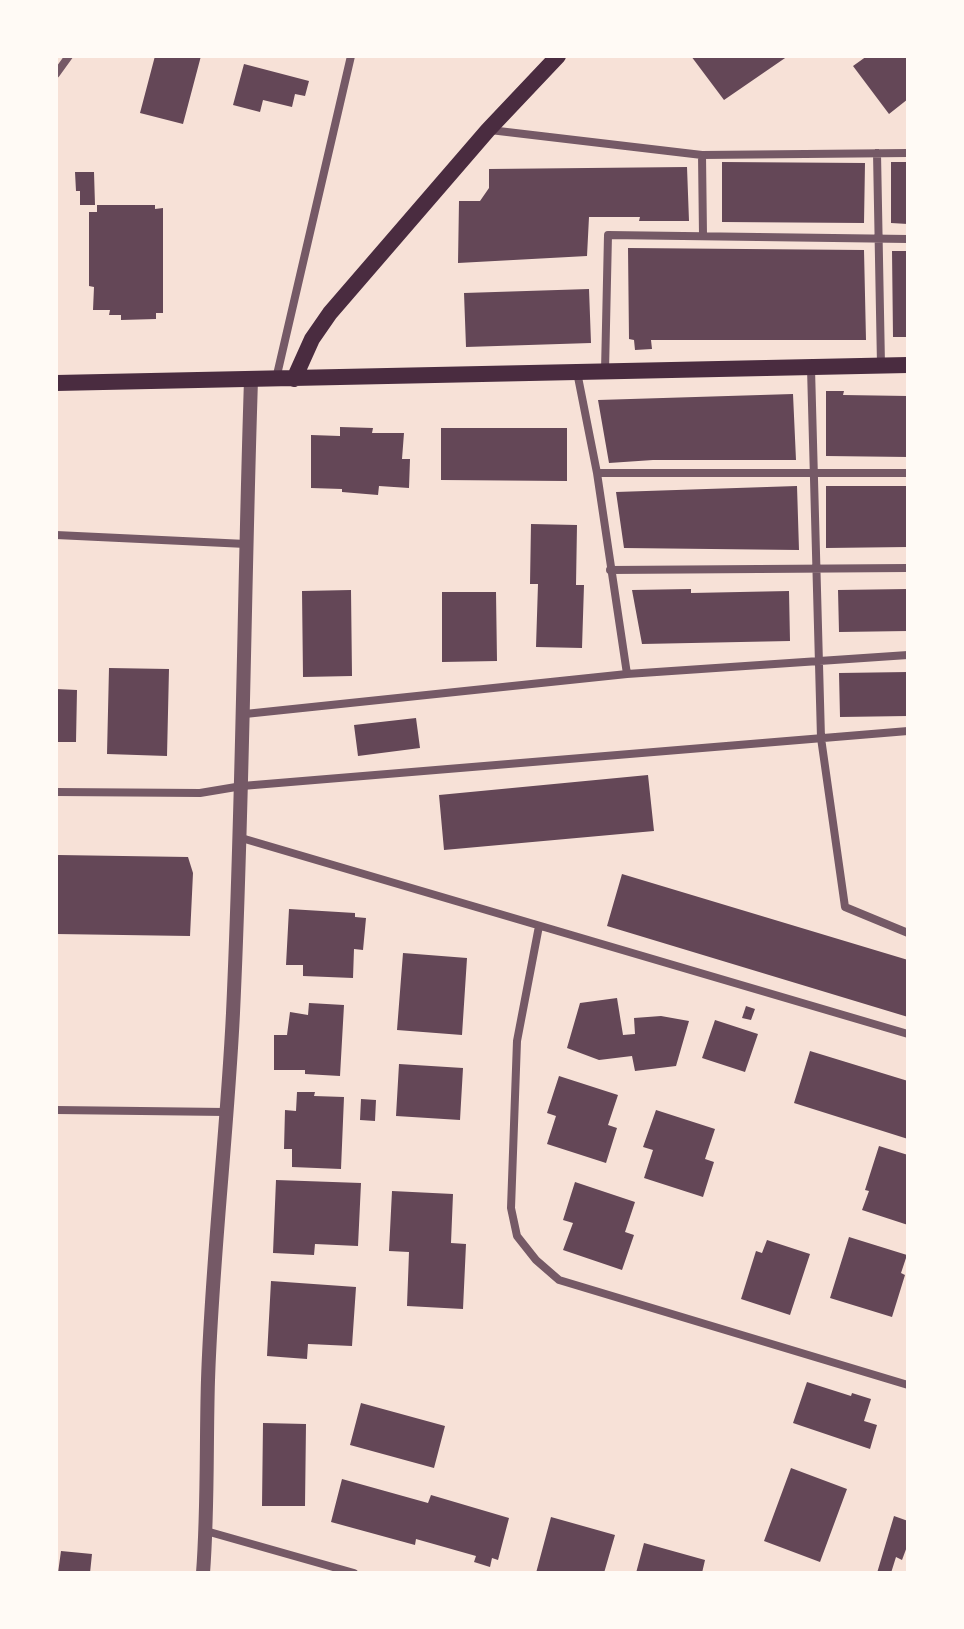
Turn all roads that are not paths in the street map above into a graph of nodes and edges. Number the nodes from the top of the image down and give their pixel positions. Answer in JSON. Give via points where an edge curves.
{"nodes":[{"id":1,"x":69,"y":56,"type":"edge"},
{"id":2,"x":351,"y":56,"type":"edge"},
{"id":3,"x":558,"y":56,"type":"edge"},
{"id":4,"x":56,"y":74,"type":"edge"},
{"id":5,"x":488,"y":130,"type":"junction"},
{"id":6,"x":877,"y":153,"type":"junction"},
{"id":7,"x":908,"y":153,"type":"edge"},
{"id":8,"x":702,"y":155,"type":"junction"},
{"id":9,"x":703,"y":235,"type":"junction"},
{"id":10,"x":877,"y":239,"type":"junction"},
{"id":11,"x":908,"y":239,"type":"edge"},
{"id":12,"x":881,"y":365,"type":"junction"},
{"id":13,"x":908,"y":365,"type":"edge"},
{"id":14,"x":811,"y":367,"type":"junction"},
{"id":15,"x":577,"y":372,"type":"junction"},
{"id":16,"x":605,"y":372,"type":"junction"},
{"id":17,"x":294,"y":379,"type":"junction"},
{"id":18,"x":251,"y":380,"type":"junction"},
{"id":19,"x":275,"y":380,"type":"junction"},
{"id":20,"x":56,"y":383,"type":"edge"},
{"id":21,"x":597,"y":473,"type":"junction"},
{"id":22,"x":908,"y":473,"type":"edge"},
{"id":23,"x":814,"y":474,"type":"junction"},
{"id":24,"x":56,"y":535,"type":"edge"},
{"id":25,"x":246,"y":544,"type":"junction"},
{"id":26,"x":908,"y":568,"type":"edge"},
{"id":27,"x":610,"y":570,"type":"junction"},
{"id":28,"x":816,"y":570,"type":"junction"},
{"id":29,"x":908,"y":655,"type":"edge"},
{"id":30,"x":819,"y":661,"type":"junction"},
{"id":31,"x":627,"y":674,"type":"junction"},
{"id":32,"x":245,"y":714,"type":"junction"},
{"id":33,"x":908,"y":731,"type":"edge"},
{"id":34,"x":821,"y":738,"type":"junction"},
{"id":35,"x":242,"y":786,"type":"junction"},
{"id":36,"x":56,"y":792,"type":"edge"},
{"id":37,"x":238,"y":837,"type":"junction"},
{"id":38,"x":539,"y":926,"type":"junction"},
{"id":39,"x":908,"y":933,"type":"edge"},
{"id":40,"x":908,"y":1034,"type":"edge"},
{"id":41,"x":56,"y":1110,"type":"edge"},
{"id":42,"x":226,"y":1112,"type":"junction"},
{"id":43,"x":908,"y":1385,"type":"edge"},
{"id":44,"x":206,"y":1531,"type":"junction"},
{"id":45,"x":203,"y":1573,"type":"edge"},
{"id":46,"x":354,"y":1573,"type":"edge"}],
"edges":[{"from":1,"to":4,"type":"street"},
{"from":2,"to":19,"type":"street"},
{"from":3,"to":5,"type":"main road"},
{"from":5,"to":8,"type":"street"},
{"from":5,"to":17,"type":"main road","via":[[330,313]]},
{"from":6,"to":7,"type":"street"},
{"from":6,"to":8,"type":"street"},
{"from":6,"to":10,"type":"street"},
{"from":8,"to":9,"type":"street"},
{"from":9,"to":10,"type":"street"},
{"from":9,"to":16,"type":"street","via":[[608,235]]},
{"from":10,"to":11,"type":"street"},
{"from":10,"to":12,"type":"street"},
{"from":12,"to":13,"type":"main road"},
{"from":12,"to":14,"type":"main road"},
{"from":14,"to":16,"type":"main road"},
{"from":14,"to":23,"type":"street"},
{"from":15,"to":16,"type":"main road"},
{"from":15,"to":17,"type":"main road"},
{"from":15,"to":21,"type":"street"},
{"from":17,"to":19,"type":"main road"},
{"from":18,"to":19,"type":"main road"},
{"from":18,"to":20,"type":"main road"},
{"from":18,"to":25,"type":"street"},
{"from":21,"to":23,"type":"street"},
{"from":21,"to":27,"type":"street"},
{"from":22,"to":23,"type":"street"},
{"from":23,"to":28,"type":"street"},
{"from":24,"to":25,"type":"street"},
{"from":25,"to":32,"type":"street"},
{"from":26,"to":28,"type":"street"},
{"from":27,"to":28,"type":"street"},
{"from":27,"to":31,"type":"street"},
{"from":28,"to":30,"type":"street"},
{"from":29,"to":30,"type":"street"},
{"from":30,"to":31,"type":"street"},
{"from":30,"to":34,"type":"street"},
{"from":31,"to":32,"type":"street"},
{"from":32,"to":35,"type":"street"},
{"from":33,"to":34,"type":"street"},
{"from":34,"to":35,"type":"street"},
{"from":34,"to":39,"type":"street","via":[[845,907]]},
{"from":35,"to":36,"type":"street","via":[[200,793]]},
{"from":35,"to":37,"type":"street"},
{"from":37,"to":38,"type":"street"},
{"from":37,"to":42,"type":"street"},
{"from":38,"to":40,"type":"street"},
{"from":38,"to":43,"type":"street","via":[[517,1041],[511,1208],[517,1236],[536,1260],[559,1280]]},
{"from":41,"to":42,"type":"street"},
{"from":42,"to":44,"type":"street","via":[[208,1380]]},
{"from":44,"to":45,"type":"street"},
{"from":44,"to":46,"type":"street"}]}
